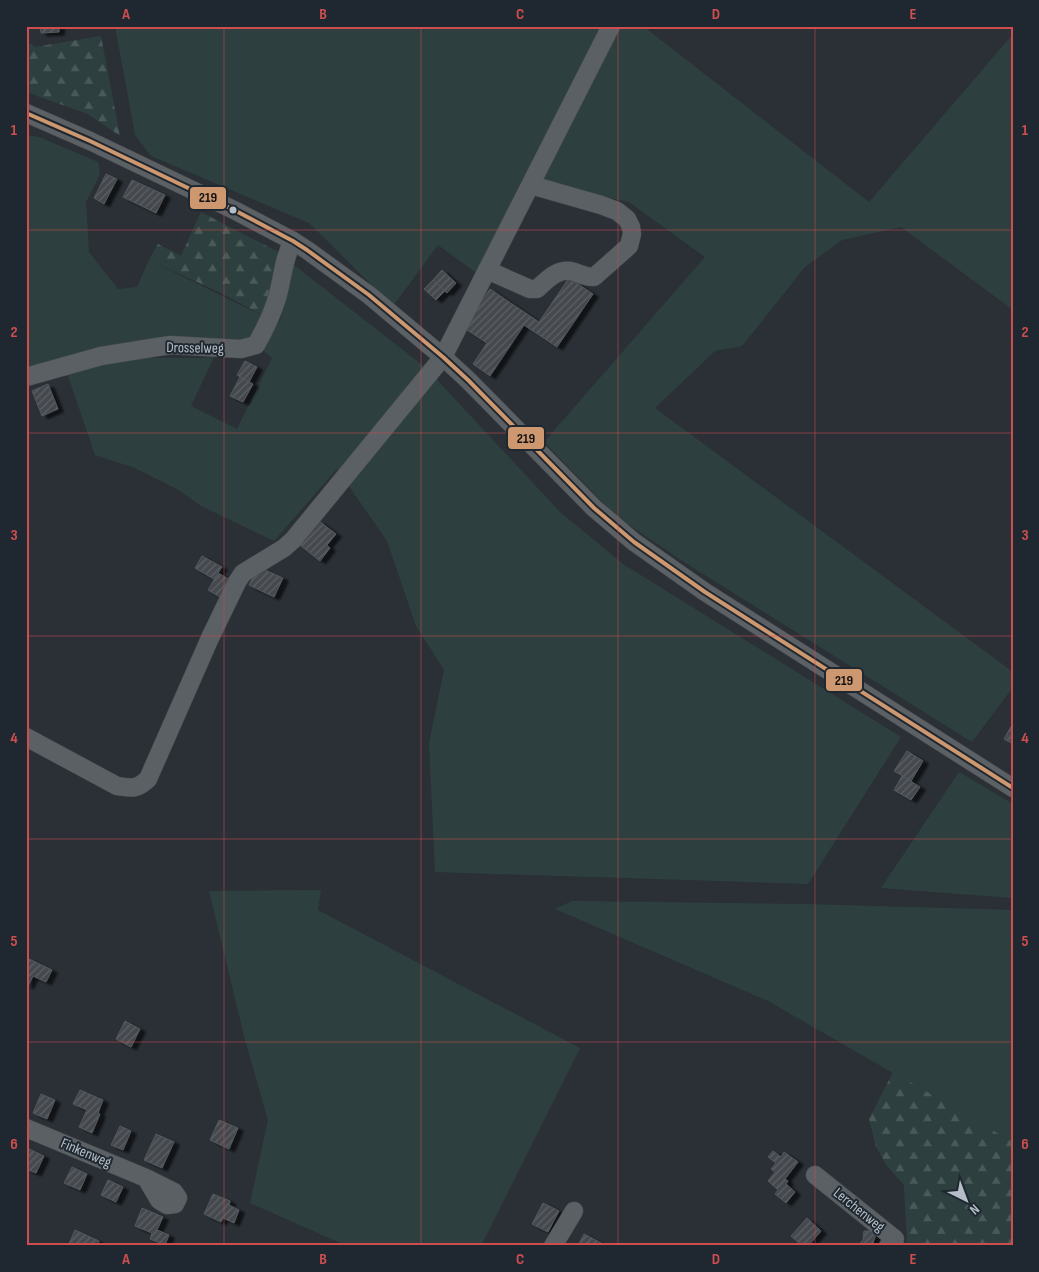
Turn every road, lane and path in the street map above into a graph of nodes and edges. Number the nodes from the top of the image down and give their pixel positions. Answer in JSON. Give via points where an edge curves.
{"nodes":[{"id":1,"x":611,"y":26,"type":"edge"},
{"id":2,"x":26,"y":113,"type":"edge"},
{"id":3,"x":530,"y":185,"type":"junction"},
{"id":4,"x":293,"y":241,"type":"junction"},
{"id":5,"x":487,"y":270,"type":"junction"},
{"id":6,"x":443,"y":357,"type":"junction"},
{"id":7,"x":26,"y":377,"type":"edge"},
{"id":8,"x":26,"y":737,"type":"edge"},
{"id":9,"x":1013,"y":788,"type":"edge"},
{"id":10,"x":26,"y":1128,"type":"edge"},
{"id":11,"x":815,"y":1174,"type":"dead end"},
{"id":12,"x":146,"y":1178,"type":"dead end"},
{"id":13,"x":574,"y":1212,"type":"dead end"},
{"id":14,"x":553,"y":1246,"type":"edge"},
{"id":15,"x":888,"y":1246,"type":"edge"}],
"edges":[{"from":1,"to":3,"type":"street"},
{"from":2,"to":4,"type":"street"},
{"from":3,"to":5,"type":"street"},
{"from":3,"to":5,"type":"street","via":[[617,211],[631,227],[629,246],[594,276],[560,271],[537,289]]},
{"from":4,"to":6,"type":"street","via":[[369,295]]},
{"from":4,"to":7,"type":"street","name":"Drosselweg","via":[[287,252],[270,320],[256,344],[241,349],[170,345],[101,356]]},
{"from":5,"to":6,"type":"street"},
{"from":6,"to":8,"type":"street","via":[[292,540],[243,574],[237,582],[148,779],[140,787],[117,786]]},
{"from":6,"to":9,"type":"street","via":[[594,508],[657,559]]},
{"from":10,"to":12,"type":"street","name":"Finkenweg"},
{"from":11,"to":15,"type":"street","name":"Lerchenweg","via":[[895,1239]]},
{"from":13,"to":14,"type":"street"}]}
